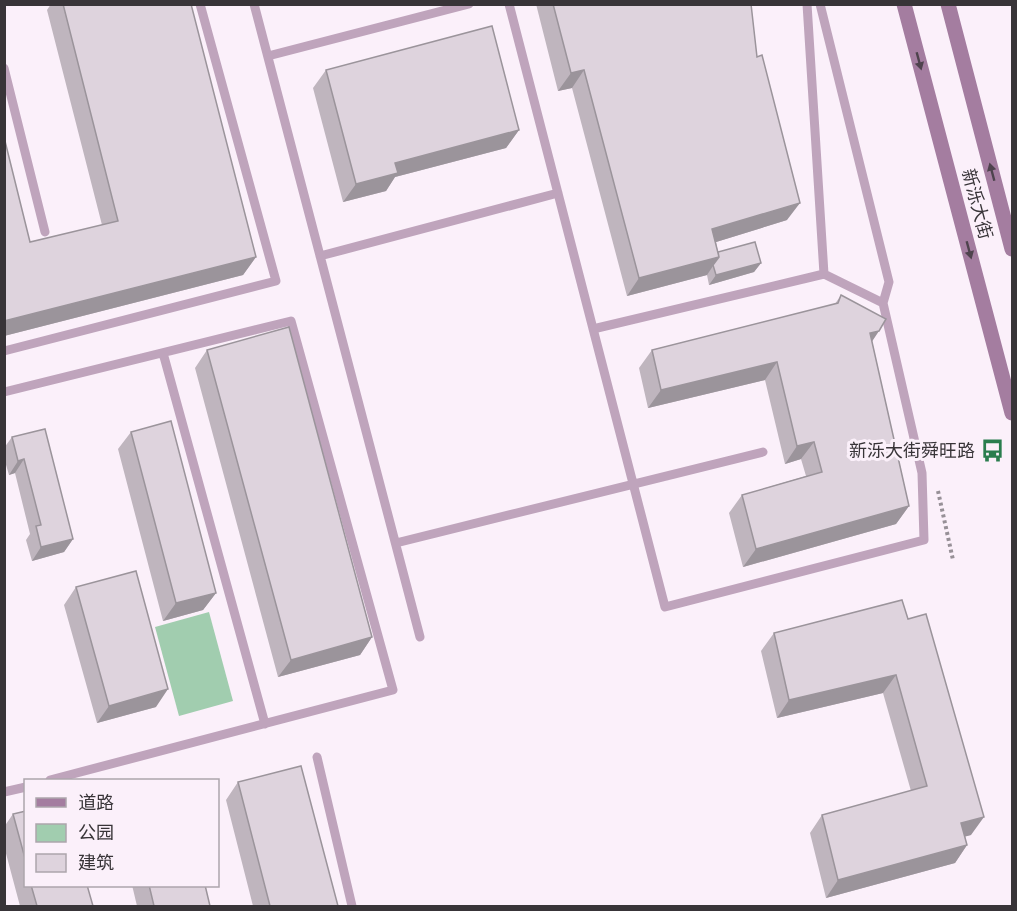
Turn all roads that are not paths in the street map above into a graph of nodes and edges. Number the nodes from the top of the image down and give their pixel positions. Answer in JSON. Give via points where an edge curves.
{"nodes":[{"id":1,"x":200,"y":4,"type":"edge"},
{"id":2,"x":254,"y":4,"type":"edge"},
{"id":3,"x":469,"y":4,"type":"edge"},
{"id":4,"x":509,"y":4,"type":"edge"},
{"id":5,"x":807,"y":4,"type":"edge"},
{"id":6,"x":820,"y":4,"type":"edge"},
{"id":7,"x":904,"y":4,"type":"edge"},
{"id":8,"x":948,"y":4,"type":"edge"},
{"id":9,"x":268,"y":56,"type":"junction"},
{"id":10,"x":4,"y":68,"type":"edge"},
{"id":11,"x":558,"y":193,"type":"junction"},
{"id":12,"x":45,"y":232,"type":"dead end"},
{"id":13,"x":1012,"y":249,"type":"edge"},
{"id":14,"x":320,"y":256,"type":"junction"},
{"id":15,"x":824,"y":274,"type":"junction"},
{"id":16,"x":883,"y":303,"type":"junction"},
{"id":17,"x":593,"y":329,"type":"junction"},
{"id":18,"x":4,"y":351,"type":"edge"},
{"id":19,"x":163,"y":353,"type":"junction"},
{"id":20,"x":4,"y":392,"type":"edge"},
{"id":21,"x":1012,"y":413,"type":"edge"},
{"id":22,"x":763,"y":452,"type":"dead end"},
{"id":23,"x":633,"y":484,"type":"junction"},
{"id":24,"x":396,"y":543,"type":"junction"},
{"id":25,"x":420,"y":637,"type":"dead end"},
{"id":26,"x":265,"y":724,"type":"junction"},
{"id":27,"x":317,"y":757,"type":"dead end"},
{"id":28,"x":54,"y":779,"type":"edge"},
{"id":29,"x":24,"y":787,"type":"edge"},
{"id":30,"x":4,"y":792,"type":"edge"},
{"id":31,"x":352,"y":906,"type":"edge"}],
"edges":[{"from":1,"to":18,"type":"lane","via":[[276,280]]},
{"from":2,"to":9,"type":"lane"},
{"from":3,"to":9,"type":"lane"},
{"from":4,"to":11,"type":"lane"},
{"from":5,"to":15,"type":"lane"},
{"from":6,"to":16,"type":"lane","via":[[889,282]]},
{"from":7,"to":21,"type":"main road","name":"新泺大街","one_way":true},
{"from":13,"to":8,"type":"main road","name":"新泺大街","one_way":true},
{"from":9,"to":14,"type":"lane"},
{"from":10,"to":12,"type":"lane"},
{"from":11,"to":14,"type":"lane"},
{"from":11,"to":17,"type":"lane"},
{"from":14,"to":24,"type":"lane"},
{"from":15,"to":16,"type":"lane"},
{"from":15,"to":17,"type":"lane"},
{"from":16,"to":23,"type":"lane","via":[[922,473],[924,540],[665,607]]},
{"from":17,"to":23,"type":"lane"},
{"from":19,"to":20,"type":"lane"},
{"from":19,"to":26,"type":"lane"},
{"from":19,"to":26,"type":"lane","via":[[291,321],[390,678],[393,690]]},
{"from":22,"to":23,"type":"lane"},
{"from":23,"to":24,"type":"lane"},
{"from":24,"to":25,"type":"lane"},
{"from":26,"to":28,"type":"lane"},
{"from":27,"to":31,"type":"lane"},
{"from":29,"to":30,"type":"lane"}]}
